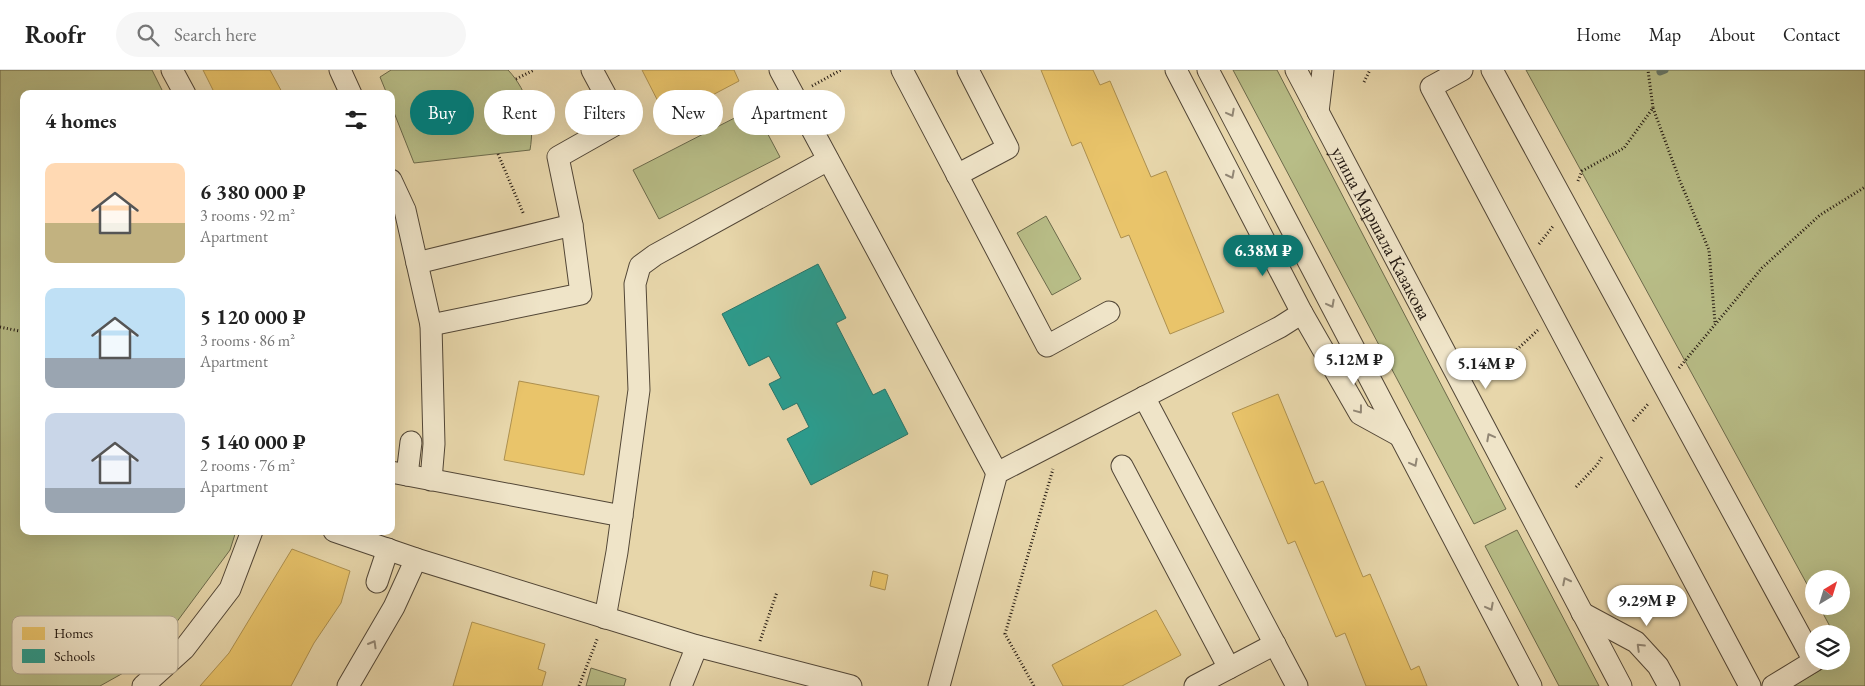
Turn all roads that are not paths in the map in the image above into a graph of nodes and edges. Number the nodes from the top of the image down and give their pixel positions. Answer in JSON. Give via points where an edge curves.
{"nodes":[{"id":1,"x":172,"y":70,"type":"edge"},
{"id":2,"x":340,"y":70,"type":"edge"},
{"id":3,"x":592,"y":70,"type":"edge"},
{"id":4,"x":780,"y":70,"type":"edge"},
{"id":5,"x":902,"y":70,"type":"edge"},
{"id":6,"x":968,"y":70,"type":"edge"},
{"id":7,"x":1176,"y":70,"type":"edge"},
{"id":8,"x":1208,"y":70,"type":"edge"},
{"id":9,"x":1296,"y":70,"type":"edge"},
{"id":10,"x":1323,"y":70,"type":"edge"},
{"id":11,"x":1462,"y":70,"type":"edge"},
{"id":12,"x":1492,"y":70,"type":"edge"},
{"id":13,"x":183,"y":90,"type":"edge"},
{"id":14,"x":349,"y":90,"type":"edge"},
{"id":15,"x":1318,"y":112,"type":"junction"},
{"id":16,"x":828,"y":160,"type":"junction"},
{"id":17,"x":957,"y":175,"type":"junction"},
{"id":18,"x":395,"y":189,"type":"edge"},
{"id":19,"x":572,"y":225,"type":"junction"},
{"id":20,"x":417,"y":263,"type":"junction"},
{"id":21,"x":1109,"y":312,"type":"dead end"},
{"id":22,"x":1302,"y":313,"type":"junction"},
{"id":23,"x":431,"y":324,"type":"junction"},
{"id":24,"x":1144,"y":397,"type":"junction"},
{"id":25,"x":1400,"y":436,"type":"junction"},
{"id":26,"x":411,"y":442,"type":"dead end"},
{"id":27,"x":1122,"y":466,"type":"dead end"},
{"id":28,"x":399,"y":473,"type":"edge"},
{"id":29,"x":997,"y":473,"type":"junction"},
{"id":30,"x":431,"y":480,"type":"junction"},
{"id":31,"x":622,"y":516,"type":"junction"},
{"id":32,"x":250,"y":535,"type":"edge"},
{"id":33,"x":346,"y":535,"type":"edge"},
{"id":34,"x":388,"y":549,"type":"junction"},
{"id":35,"x":416,"y":559,"type":"junction"},
{"id":36,"x":377,"y":582,"type":"dead end"},
{"id":37,"x":1582,"y":613,"type":"junction"},
{"id":38,"x":605,"y":618,"type":"junction"},
{"id":39,"x":1275,"y":644,"type":"junction"},
{"id":40,"x":697,"y":646,"type":"junction"},
{"id":41,"x":178,"y":654,"type":"edge"},
{"id":42,"x":1229,"y":668,"type":"junction"},
{"id":43,"x":156,"y":674,"type":"edge"},
{"id":44,"x":143,"y":686,"type":"edge"},
{"id":45,"x":348,"y":686,"type":"edge"},
{"id":46,"x":681,"y":686,"type":"edge"},
{"id":47,"x":851,"y":686,"type":"edge"},
{"id":48,"x":939,"y":686,"type":"edge"},
{"id":49,"x":1195,"y":686,"type":"edge"},
{"id":50,"x":1297,"y":686,"type":"edge"},
{"id":51,"x":1531,"y":686,"type":"edge"},
{"id":52,"x":1621,"y":686,"type":"edge"},
{"id":53,"x":1669,"y":686,"type":"edge"},
{"id":54,"x":1750,"y":686,"type":"edge"},
{"id":55,"x":1773,"y":686,"type":"edge"}],
"edges":[{"from":1,"to":13,"type":"street"},
{"from":2,"to":14,"type":"street"},
{"from":3,"to":19,"type":"street","via":[[620,122],[558,157]]},
{"from":4,"to":16,"type":"street"},
{"from":5,"to":17,"type":"street"},
{"from":6,"to":17,"type":"street","via":[[1008,148]]},
{"from":7,"to":22,"type":"street","one_way":true},
{"from":8,"to":25,"type":"street","one_way":true},
{"from":9,"to":15,"type":"street","name":"улица Маршала Казакова"},
{"from":10,"to":15,"type":"street"},
{"from":11,"to":54,"type":"street","via":[[1431,87]]},
{"from":12,"to":55,"type":"street","via":[[1814,661]]},
{"from":37,"to":15,"type":"street","name":"улица Маршала Казакова","one_way":true},
{"from":16,"to":29,"type":"street"},
{"from":16,"to":31,"type":"street","via":[[654,255],[640,266],[635,284],[639,390]]},
{"from":17,"to":21,"type":"street","via":[[1047,346]]},
{"from":18,"to":20,"type":"street","via":[[405,210]]},
{"from":19,"to":20,"type":"street"},
{"from":19,"to":23,"type":"street","via":[[581,294]]},
{"from":20,"to":23,"type":"street"},
{"from":22,"to":24,"type":"street"},
{"from":22,"to":25,"type":"street","one_way":true,"via":[[1360,414]]},
{"from":23,"to":30,"type":"street","via":[[434,444]]},
{"from":24,"to":29,"type":"street"},
{"from":24,"to":39,"type":"street"},
{"from":25,"to":51,"type":"street","one_way":true},
{"from":26,"to":28,"type":"street"},
{"from":27,"to":42,"type":"street"},
{"from":28,"to":30,"type":"street"},
{"from":29,"to":48,"type":"street"},
{"from":30,"to":31,"type":"street"},
{"from":31,"to":38,"type":"street"},
{"from":32,"to":41,"type":"street","via":[[230,589]]},
{"from":33,"to":34,"type":"street"},
{"from":34,"to":35,"type":"street"},
{"from":34,"to":36,"type":"street"},
{"from":35,"to":38,"type":"street"},
{"from":45,"to":35,"type":"street","one_way":true,"via":[[394,607]]},
{"from":37,"to":52,"type":"street","name":"улица Маршала Казакова"},
{"from":53,"to":37,"type":"street","one_way":true,"via":[[1658,666],[1636,642]]},
{"from":38,"to":40,"type":"street"},
{"from":39,"to":42,"type":"street"},
{"from":39,"to":50,"type":"street"},
{"from":40,"to":46,"type":"street"},
{"from":40,"to":47,"type":"street"},
{"from":42,"to":49,"type":"street"},
{"from":43,"to":44,"type":"street"}]}
